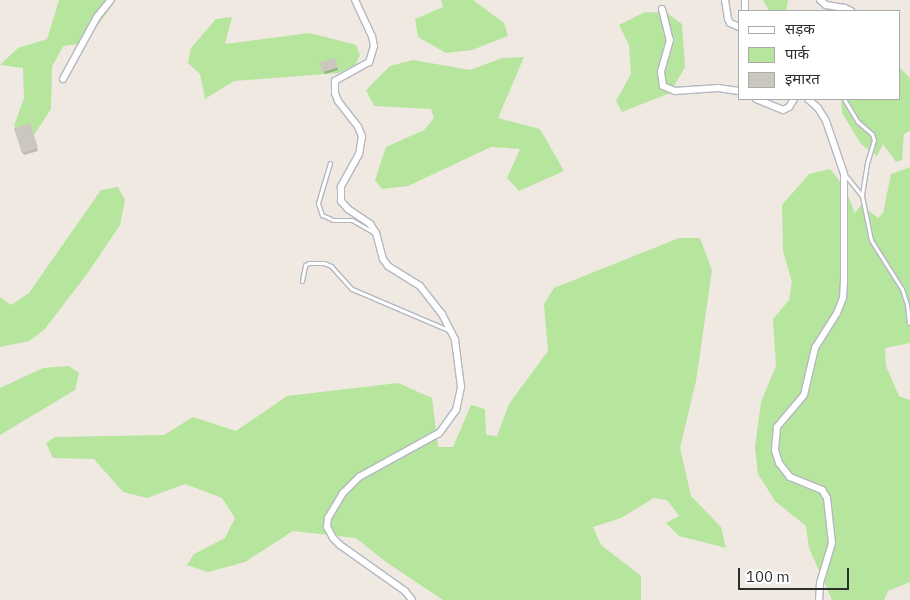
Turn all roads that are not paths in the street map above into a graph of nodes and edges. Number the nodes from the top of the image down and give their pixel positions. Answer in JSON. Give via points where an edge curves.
{"nodes":[{"id":1,"x":111,"y":0,"type":"edge"},
{"id":2,"x":355,"y":0,"type":"edge"},
{"id":3,"x":725,"y":0,"type":"edge"},
{"id":4,"x":820,"y":0,"type":"edge"},
{"id":5,"x":662,"y":8,"type":"dead end"},
{"id":6,"x":849,"y":10,"type":"edge"},
{"id":7,"x":738,"y":27,"type":"edge"},
{"id":8,"x":63,"y":79,"type":"dead end"},
{"id":9,"x":738,"y":91,"type":"edge"},
{"id":10,"x":758,"y":100,"type":"edge"},
{"id":11,"x":794,"y":100,"type":"edge"},
{"id":12,"x":809,"y":100,"type":"edge"},
{"id":13,"x":845,"y":100,"type":"edge"},
{"id":14,"x":330,"y":163,"type":"dead end"},
{"id":15,"x":844,"y":174,"type":"junction"},
{"id":16,"x":862,"y":196,"type":"junction"},
{"id":17,"x":376,"y":233,"type":"junction"},
{"id":18,"x":302,"y":281,"type":"dead end"},
{"id":19,"x":909,"y":323,"type":"edge"},
{"id":20,"x":451,"y":331,"type":"junction"},
{"id":21,"x":412,"y":600,"type":"edge"},
{"id":22,"x":819,"y":600,"type":"edge"}],
"edges":[{"from":1,"to":8,"type":"street","via":[[97,17]]},
{"from":2,"to":17,"type":"street","via":[[374,46],[369,62],[335,81],[338,101],[362,136],[359,154],[340,194],[344,206],[370,224]]},
{"from":3,"to":7,"type":"street","via":[[730,23]]},
{"from":4,"to":6,"type":"street","via":[[826,5]]},
{"from":5,"to":9,"type":"street","via":[[670,40],[661,72],[663,86],[675,91],[718,88]]},
{"from":10,"to":11,"type":"street","via":[[783,110],[790,107]]},
{"from":12,"to":15,"type":"street","via":[[826,120]]},
{"from":13,"to":16,"type":"lane","via":[[874,140]]},
{"from":14,"to":17,"type":"lane","via":[[318,203],[322,215],[333,220],[352,220]]},
{"from":15,"to":16,"type":"lane"},
{"from":15,"to":22,"type":"street","via":[[843,298],[815,348],[804,395],[776,427],[774,450],[782,467],[798,482],[822,490],[829,504],[832,543],[820,583]]},
{"from":16,"to":19,"type":"lane","via":[[871,240],[902,289]]},
{"from":17,"to":20,"type":"street","via":[[388,266],[420,286]]},
{"from":18,"to":20,"type":"lane","via":[[305,265],[324,263],[331,266],[352,289]]},
{"from":20,"to":21,"type":"street","via":[[461,387],[456,410],[449,422],[425,442],[359,477],[343,493],[327,523],[340,545],[405,591]]}]}
